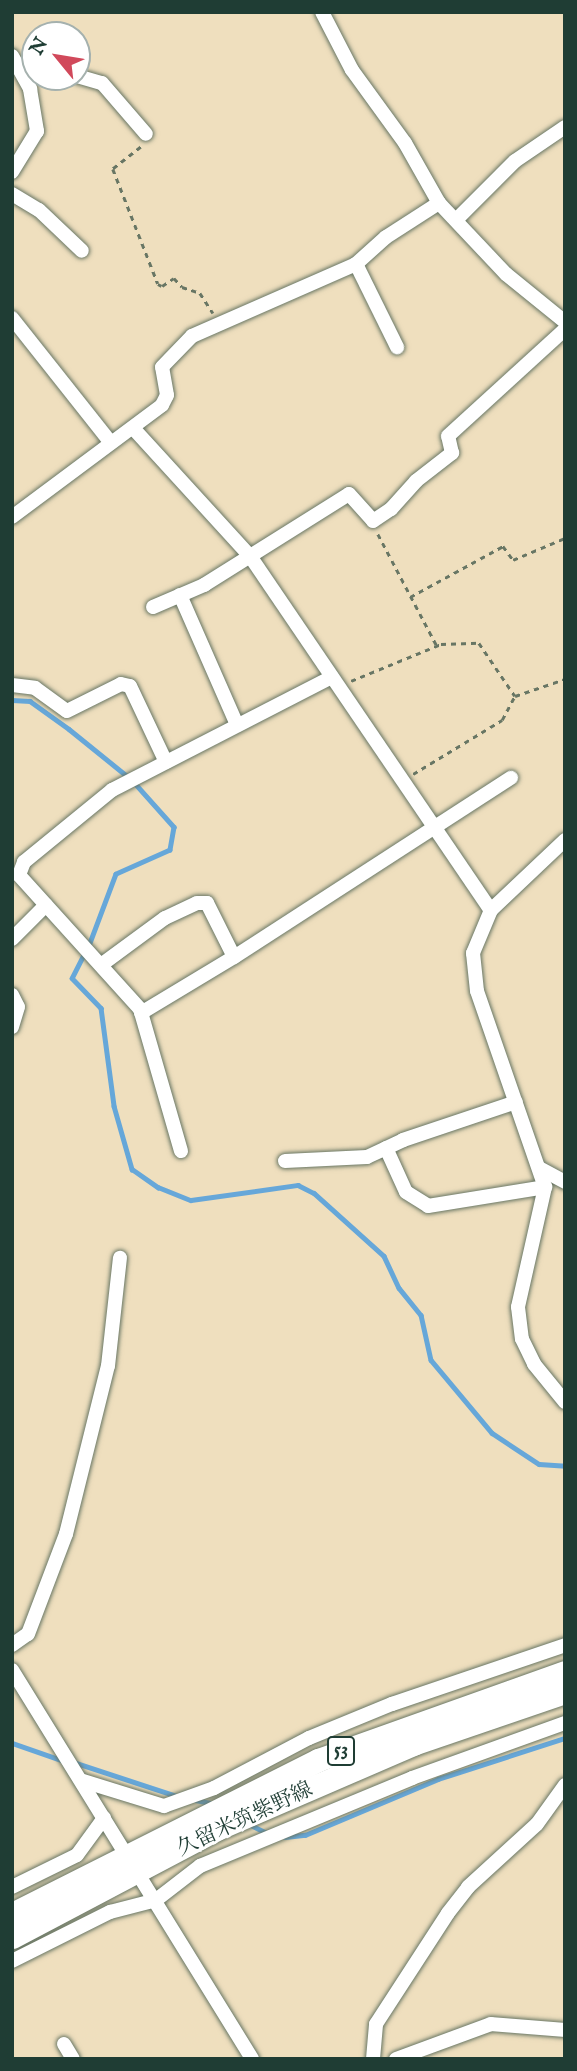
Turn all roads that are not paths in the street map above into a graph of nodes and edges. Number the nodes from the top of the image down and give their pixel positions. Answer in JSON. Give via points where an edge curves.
{"nodes":[{"id":1,"x":322,"y":12,"type":"edge"},
{"id":2,"x":14,"y":63,"type":"edge"},
{"id":3,"x":91,"y":80,"type":"edge"},
{"id":4,"x":565,"y":127,"type":"edge"},
{"id":5,"x":146,"y":134,"type":"road end"},
{"id":6,"x":12,"y":172,"type":"edge"},
{"id":7,"x":12,"y":194,"type":"edge"},
{"id":8,"x":439,"y":203,"type":"junction"},
{"id":9,"x":456,"y":220,"type":"junction"},
{"id":10,"x":82,"y":251,"type":"dead end"},
{"id":11,"x":356,"y":264,"type":"junction"},
{"id":12,"x":12,"y":318,"type":"edge"},
{"id":13,"x":565,"y":322,"type":"edge"},
{"id":14,"x":565,"y":328,"type":"edge"},
{"id":15,"x":397,"y":347,"type":"dead end"},
{"id":16,"x":133,"y":428,"type":"junction"},
{"id":17,"x":111,"y":443,"type":"junction"},
{"id":18,"x":12,"y":517,"type":"edge"},
{"id":19,"x":250,"y":556,"type":"junction"},
{"id":20,"x":180,"y":595,"type":"junction"},
{"id":21,"x":153,"y":607,"type":"dead end"},
{"id":22,"x":335,"y":681,"type":"junction"},
{"id":23,"x":12,"y":685,"type":"edge"},
{"id":24,"x":237,"y":725,"type":"junction"},
{"id":25,"x":166,"y":762,"type":"junction"},
{"id":26,"x":511,"y":778,"type":"dead end"},
{"id":27,"x":433,"y":829,"type":"junction"},
{"id":28,"x":565,"y":840,"type":"edge"},
{"id":29,"x":47,"y":905,"type":"junction"},
{"id":30,"x":491,"y":910,"type":"junction"},
{"id":31,"x":12,"y":939,"type":"edge"},
{"id":32,"x":233,"y":957,"type":"junction"},
{"id":33,"x":100,"y":965,"type":"junction"},
{"id":34,"x":12,"y":995,"type":"edge"},
{"id":35,"x":141,"y":1013,"type":"junction"},
{"id":36,"x":12,"y":1027,"type":"edge"},
{"id":37,"x":516,"y":1102,"type":"junction"},
{"id":38,"x":386,"y":1148,"type":"junction"},
{"id":39,"x":181,"y":1151,"type":"dead end"},
{"id":40,"x":285,"y":1161,"type":"dead end"},
{"id":41,"x":539,"y":1168,"type":"junction"},
{"id":42,"x":565,"y":1182,"type":"edge"},
{"id":43,"x":545,"y":1187,"type":"junction"},
{"id":44,"x":120,"y":1258,"type":"dead end"},
{"id":45,"x":565,"y":1402,"type":"edge"},
{"id":46,"x":12,"y":1644,"type":"edge"},
{"id":47,"x":565,"y":1645,"type":"edge"},
{"id":48,"x":12,"y":1670,"type":"edge"},
{"id":49,"x":565,"y":1672,"type":"edge"},
{"id":50,"x":565,"y":1692,"type":"edge"},
{"id":51,"x":565,"y":1723,"type":"edge"},
{"id":52,"x":83,"y":1782,"type":"junction"},
{"id":53,"x":565,"y":1785,"type":"edge"},
{"id":54,"x":104,"y":1818,"type":"junction"},
{"id":55,"x":133,"y":1866,"type":"junction"},
{"id":56,"x":12,"y":1887,"type":"edge"},
{"id":57,"x":156,"y":1900,"type":"junction"},
{"id":58,"x":12,"y":1914,"type":"edge"},
{"id":59,"x":12,"y":1937,"type":"edge"},
{"id":60,"x":12,"y":1961,"type":"edge"},
{"id":61,"x":565,"y":2030,"type":"edge"},
{"id":62,"x":64,"y":2044,"type":"dead end"},
{"id":63,"x":73,"y":2059,"type":"edge"},
{"id":64,"x":252,"y":2059,"type":"edge"},
{"id":65,"x":373,"y":2059,"type":"edge"},
{"id":66,"x":396,"y":2059,"type":"edge"}],
"edges":[{"from":1,"to":8,"type":"street","via":[[352,70],[405,143]]},
{"from":2,"to":6,"type":"street","via":[[30,89],[37,131]]},
{"from":3,"to":5,"type":"street","via":[[102,83]]},
{"from":4,"to":9,"type":"street","via":[[515,161]]},
{"from":7,"to":10,"type":"street","via":[[38,210]]},
{"from":8,"to":9,"type":"street"},
{"from":8,"to":11,"type":"street","via":[[386,237]]},
{"from":9,"to":13,"type":"street","via":[[506,274]]},
{"from":11,"to":15,"type":"street"},
{"from":11,"to":16,"type":"street","via":[[192,336],[162,367],[167,395]]},
{"from":12,"to":17,"type":"street"},
{"from":14,"to":19,"type":"street","via":[[448,436],[452,453],[373,521],[349,494]]},
{"from":16,"to":17,"type":"street"},
{"from":16,"to":19,"type":"street"},
{"from":17,"to":18,"type":"street"},
{"from":19,"to":20,"type":"street"},
{"from":19,"to":22,"type":"street"},
{"from":20,"to":21,"type":"street"},
{"from":20,"to":24,"type":"street"},
{"from":22,"to":24,"type":"street"},
{"from":22,"to":27,"type":"street"},
{"from":23,"to":25,"type":"street","via":[[34,688],[67,711],[121,684],[130,686]]},
{"from":24,"to":25,"type":"street"},
{"from":25,"to":29,"type":"street","via":[[112,790],[24,862],[19,875]]},
{"from":26,"to":27,"type":"street"},
{"from":27,"to":30,"type":"street"},
{"from":27,"to":32,"type":"street"},
{"from":28,"to":30,"type":"street"},
{"from":29,"to":31,"type":"street"},
{"from":29,"to":33,"type":"street"},
{"from":30,"to":37,"type":"street","via":[[473,953],[477,991]]},
{"from":32,"to":33,"type":"street","via":[[207,903],[197,903],[165,918]]},
{"from":32,"to":35,"type":"street"},
{"from":33,"to":35,"type":"street"},
{"from":34,"to":36,"type":"street","via":[[18,1007]]},
{"from":35,"to":39,"type":"street"},
{"from":37,"to":38,"type":"street"},
{"from":37,"to":41,"type":"street"},
{"from":38,"to":40,"type":"street","via":[[367,1157]]},
{"from":38,"to":43,"type":"street","via":[[406,1192],[428,1206]]},
{"from":41,"to":42,"type":"street"},
{"from":41,"to":43,"type":"street"},
{"from":43,"to":45,"type":"street","via":[[518,1307],[522,1339],[530,1356]]},
{"from":44,"to":46,"type":"street","via":[[108,1366],[66,1534],[28,1634]]},
{"from":47,"to":52,"type":"street","via":[[392,1703],[164,1807]]},
{"from":48,"to":52,"type":"street"},
{"from":49,"to":55,"type":"main road","name":"久留米筑紫野線","number":"53","via":[[318,1760]]},
{"from":50,"to":55,"type":"main road","name":"久留米筑紫野線","number":"53","via":[[413,1744]]},
{"from":51,"to":57,"type":"street","via":[[412,1778],[200,1866]]},
{"from":52,"to":54,"type":"street"},
{"from":53,"to":65,"type":"street","via":[[537,1824],[468,1887],[448,1913],[376,2024]]},
{"from":54,"to":55,"type":"street"},
{"from":54,"to":56,"type":"street","via":[[77,1855]]},
{"from":55,"to":57,"type":"street"},
{"from":55,"to":58,"type":"main road","name":"久留米筑紫野線","number":"53"},
{"from":55,"to":59,"type":"main road","name":"久留米筑紫野線","number":"53"},
{"from":57,"to":60,"type":"street","via":[[110,1912]]},
{"from":57,"to":64,"type":"street"},
{"from":61,"to":66,"type":"street","via":[[491,2024]]},
{"from":62,"to":63,"type":"street"}]}
